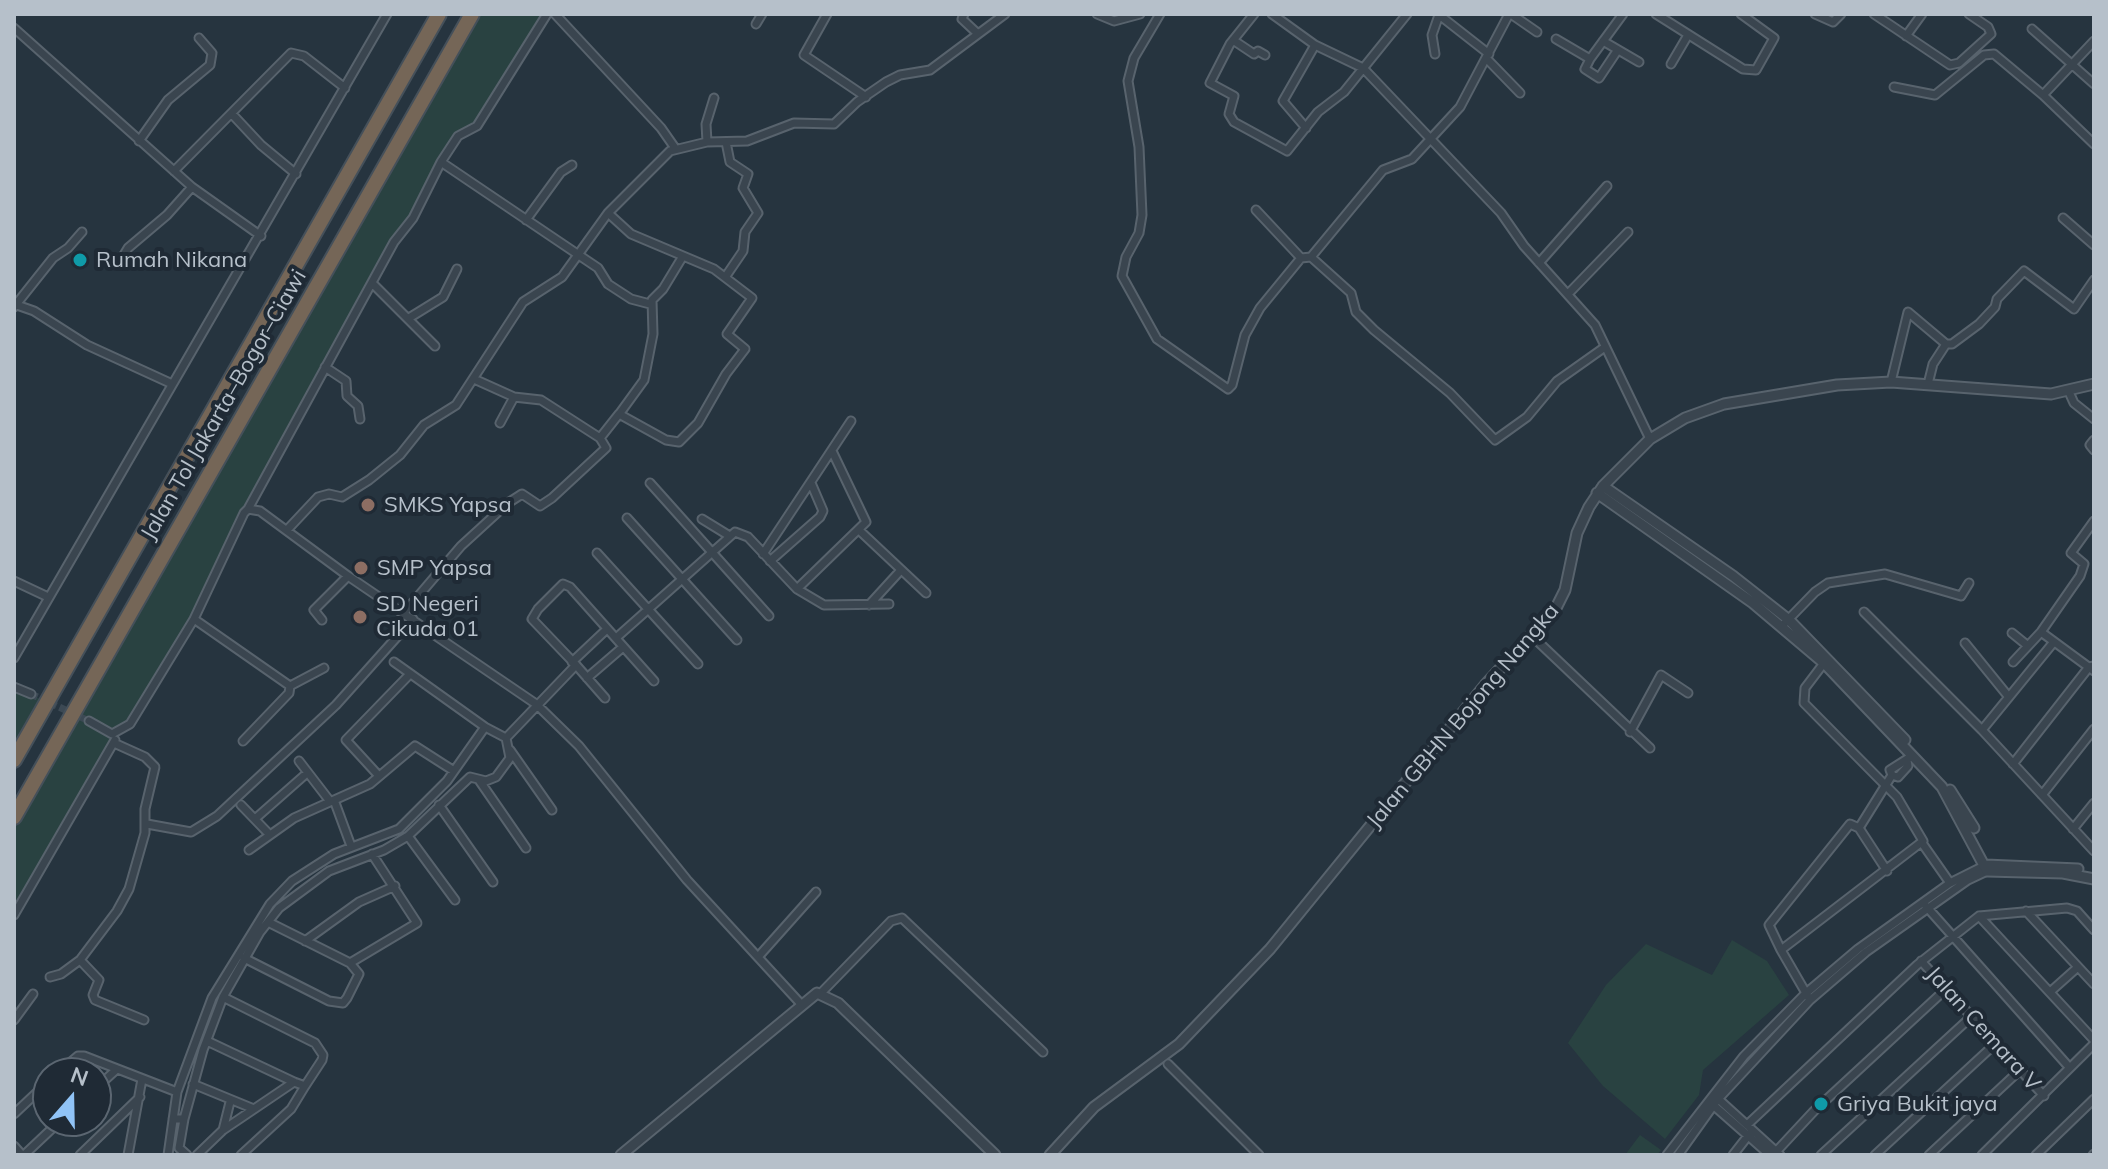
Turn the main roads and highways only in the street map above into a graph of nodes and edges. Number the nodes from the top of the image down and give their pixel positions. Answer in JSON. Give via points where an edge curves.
{"nodes":[{"id":1,"x":439,"y":14,"type":"edge"},
{"id":2,"x":472,"y":14,"type":"edge"},
{"id":3,"x":14,"y":760,"type":"edge"},
{"id":4,"x":14,"y":817,"type":"edge"}],
"edges":[{"from":1,"to":3,"type":"highway","name":"Jalan Tol Jakarta–Bogor–Ciawi"},
{"from":2,"to":4,"type":"highway","name":"Jalan Tol Jakarta–Bogor–Ciawi"}]}
